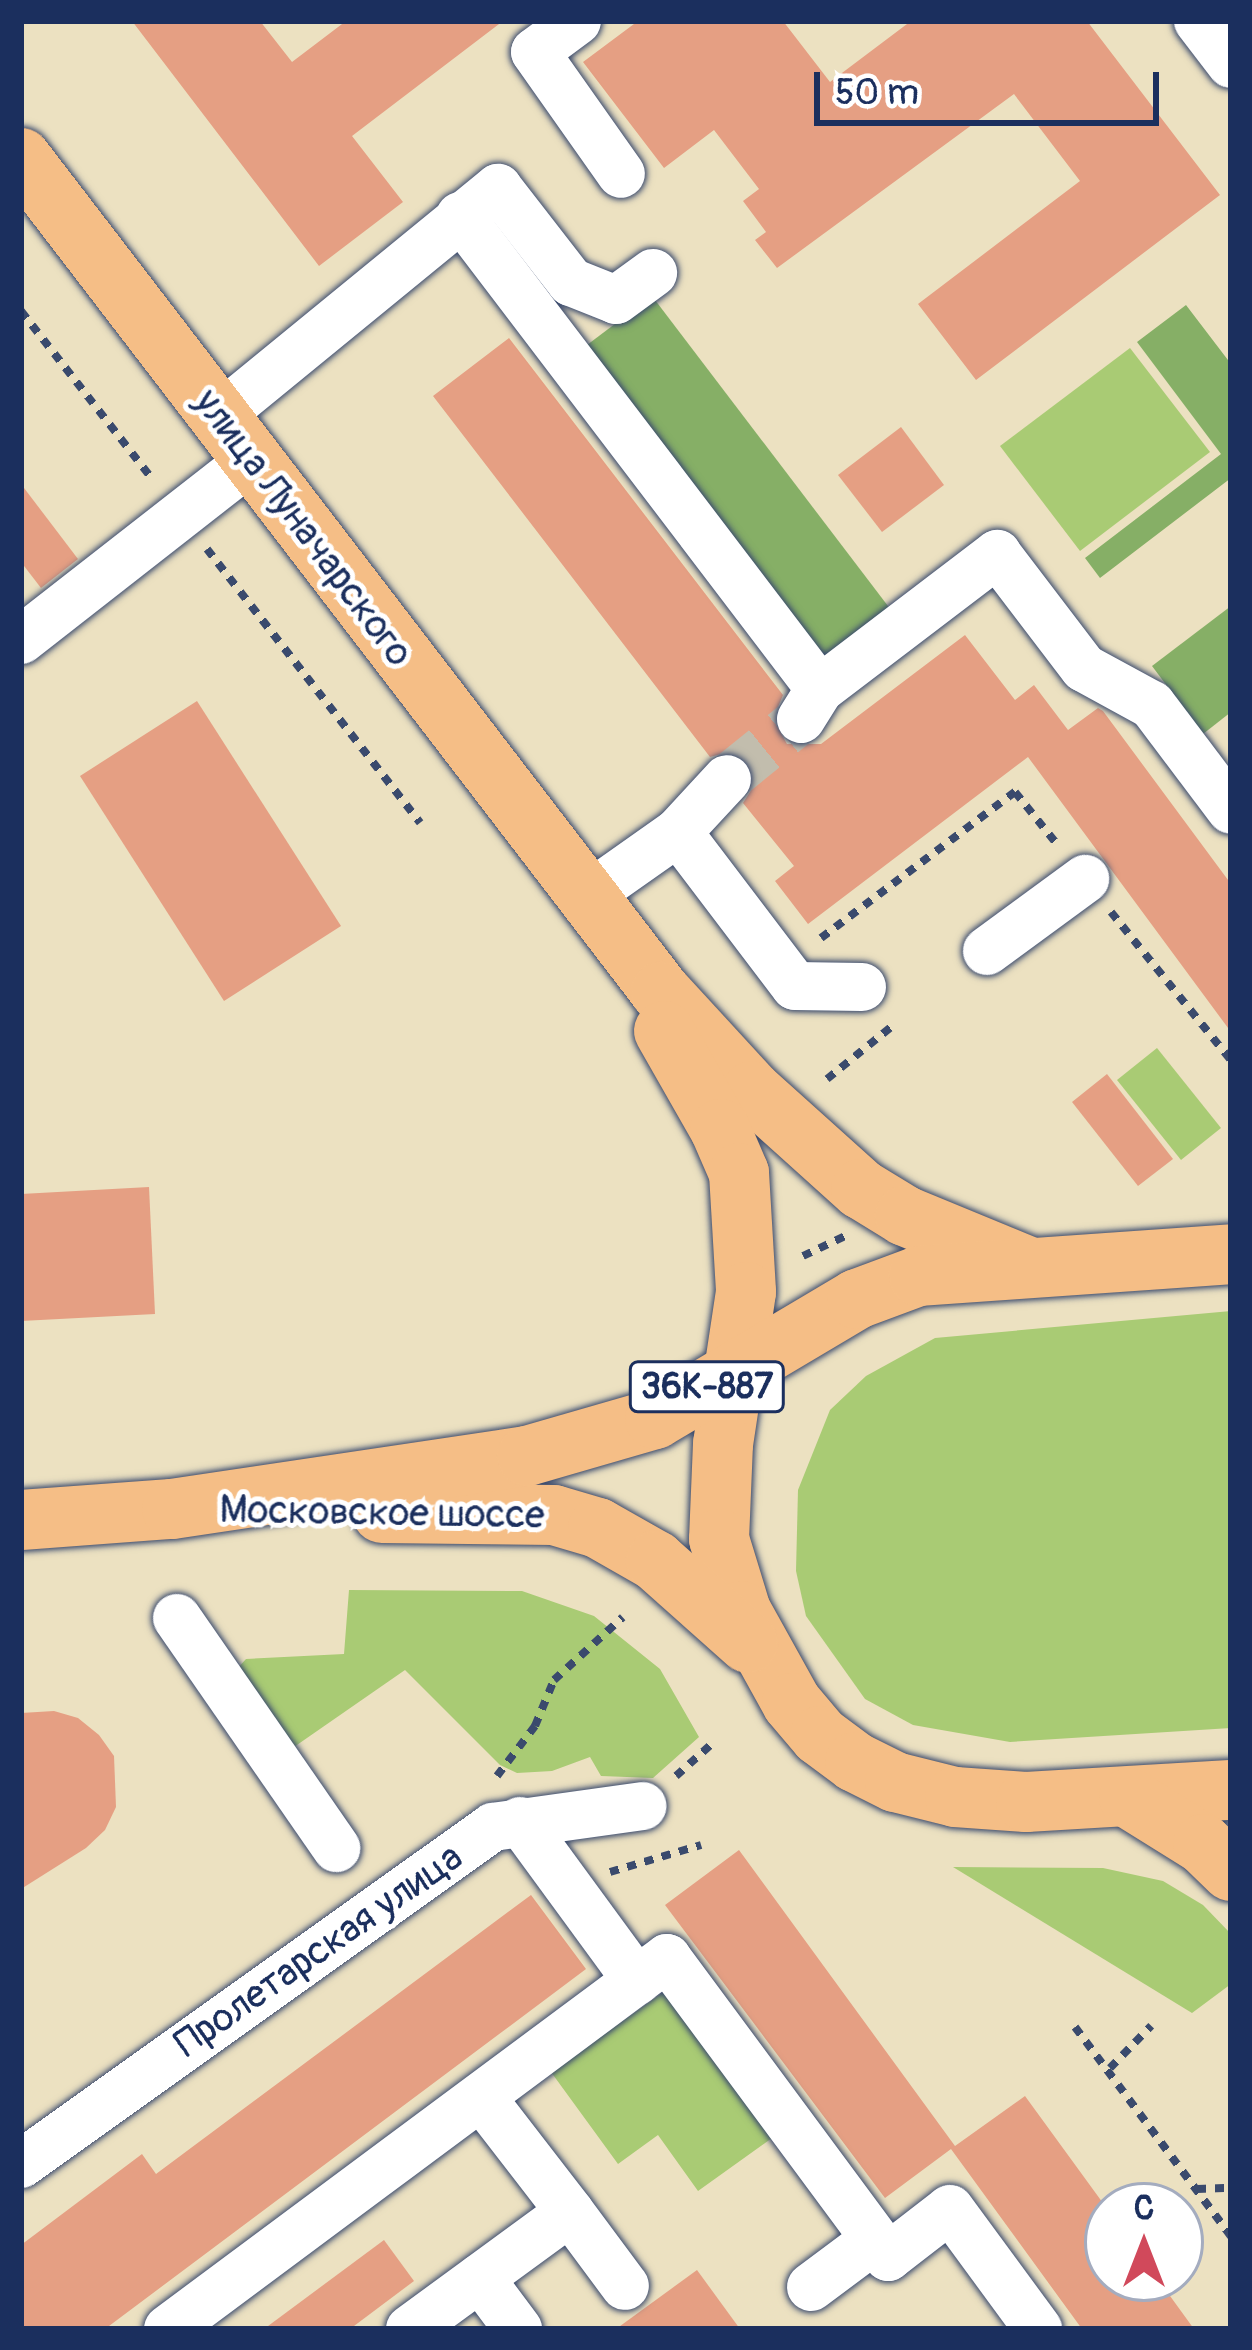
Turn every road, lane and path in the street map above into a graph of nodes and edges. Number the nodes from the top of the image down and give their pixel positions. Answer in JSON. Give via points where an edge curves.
{"nodes":[{"id":1,"x":577,"y":21,"type":"edge"},
{"id":2,"x":1198,"y":21,"type":"edge"},
{"id":3,"x":1231,"y":64,"type":"edge"},
{"id":4,"x":21,"y":158,"type":"edge"},
{"id":5,"x":621,"y":174,"type":"dead end"},
{"id":6,"x":460,"y":216,"type":"junction"},
{"id":7,"x":653,"y":273,"type":"dead end"},
{"id":8,"x":21,"y":311,"type":"edge"},
{"id":9,"x":234,"y":438,"type":"junction"},
{"id":10,"x":180,"y":514,"type":"junction"},
{"id":11,"x":21,"y":640,"type":"edge"},
{"id":12,"x":727,"y":779,"type":"tunnel mouth"},
{"id":13,"x":1231,"y":810,"type":"edge"},
{"id":14,"x":420,"y":823,"type":"dead end"},
{"id":15,"x":678,"y":832,"type":"junction"},
{"id":16,"x":1085,"y":879,"type":"junction"},
{"id":17,"x":586,"y":897,"type":"junction"},
{"id":18,"x":810,"y":946,"type":"dead end"},
{"id":19,"x":987,"y":951,"type":"dead end"},
{"id":20,"x":862,"y":987,"type":"dead end"},
{"id":21,"x":893,"y":1026,"type":"dead end"},
{"id":22,"x":1231,"y":1060,"type":"edge"},
{"id":23,"x":827,"y":1079,"type":"dead end"},
{"id":24,"x":865,"y":1226,"type":"dead end"},
{"id":25,"x":1231,"y":1254,"type":"edge"},
{"id":26,"x":803,"y":1256,"type":"dead end"},
{"id":27,"x":1024,"y":1265,"type":"junction"},
{"id":28,"x":736,"y":1369,"type":"junction"},
{"id":29,"x":172,"y":1509,"type":"junction"},
{"id":30,"x":21,"y":1520,"type":"edge"},
{"id":31,"x":623,"y":1617,"type":"dead end"},
{"id":32,"x":177,"y":1618,"type":"dead end"},
{"id":33,"x":761,"y":1655,"type":"junction"},
{"id":34,"x":497,"y":1776,"type":"dead end"},
{"id":35,"x":1231,"y":1790,"type":"edge"},
{"id":36,"x":1130,"y":1798,"type":"junction"},
{"id":37,"x":644,"y":1806,"type":"dead end"},
{"id":38,"x":520,"y":1822,"type":"junction"},
{"id":39,"x":701,"y":1845,"type":"dead end"},
{"id":40,"x":335,"y":1848,"type":"dead end"},
{"id":41,"x":1231,"y":1871,"type":"edge"},
{"id":42,"x":618,"y":1890,"type":"dead end"},
{"id":43,"x":637,"y":1981,"type":"junction"},
{"id":44,"x":1151,"y":2026,"type":"dead end"},
{"id":45,"x":1075,"y":2027,"type":"dead end"},
{"id":46,"x":1110,"y":2068,"type":"junction"},
{"id":47,"x":481,"y":2097,"type":"junction"},
{"id":48,"x":21,"y":2164,"type":"edge"},
{"id":49,"x":1192,"y":2182,"type":"edge"},
{"id":50,"x":1204,"y":2199,"type":"edge"},
{"id":51,"x":570,"y":2212,"type":"junction"},
{"id":52,"x":1231,"y":2236,"type":"edge"},
{"id":53,"x":874,"y":2240,"type":"junction"},
{"id":54,"x":480,"y":2278,"type":"junction"},
{"id":55,"x":625,"y":2286,"type":"dead end"},
{"id":56,"x":811,"y":2288,"type":"dead end"},
{"id":57,"x":168,"y":2329,"type":"edge"},
{"id":58,"x":410,"y":2329,"type":"edge"},
{"id":59,"x":518,"y":2329,"type":"edge"},
{"id":60,"x":1038,"y":2329,"type":"edge"}],
"edges":[{"from":1,"to":5,"type":"street","via":[[536,52]]},
{"from":2,"to":3,"type":"street"},
{"from":4,"to":9,"type":"main road","name":"улица Луначарского"},
{"from":6,"to":7,"type":"street","via":[[498,188],[572,282],[616,300]]},
{"from":6,"to":9,"type":"street"},
{"from":6,"to":13,"type":"street","via":[[811,704],[997,554],[1084,668],[1152,705]]},
{"from":8,"to":10,"type":"path"},
{"from":9,"to":10,"type":"street"},
{"from":9,"to":17,"type":"main road","name":"улица Луначарского"},
{"from":10,"to":11,"type":"street"},
{"from":10,"to":14,"type":"path"},
{"from":12,"to":15,"type":"street"},
{"from":15,"to":17,"type":"street"},
{"from":15,"to":20,"type":"street","via":[[795,986]]},
{"from":16,"to":18,"type":"path","via":[[1015,792]]},
{"from":16,"to":19,"type":"street"},
{"from":16,"to":22,"type":"path"},
{"from":17,"to":27,"type":"main road","name":"улица Луначарского","via":[[752,1091],[861,1189]]},
{"from":17,"to":28,"type":"main road","name":"улица Луначарского","via":[[739,1173],[747,1275]]},
{"from":21,"to":23,"type":"path"},
{"from":24,"to":26,"type":"path"},
{"from":25,"to":27,"type":"main road","name":"Московское шоссе","number":"36К-887"},
{"from":27,"to":28,"type":"main road","name":"Московское шоссе","number":"36К-887","via":[[898,1284]]},
{"from":28,"to":29,"type":"main road","name":"Московское шоссе","number":"36К-887","via":[[655,1419],[527,1456]]},
{"from":28,"to":33,"type":"main road","name":"Московское шоссе","number":"36К-887","via":[[719,1539]]},
{"from":29,"to":30,"type":"main road","name":"Московское шоссе","number":"36К-887"},
{"from":29,"to":33,"type":"main road","name":"Московское шоссе","number":"36К-887","via":[[554,1515],[598,1528],[656,1561]]},
{"from":31,"to":34,"type":"path","via":[[554,1680],[535,1726]]},
{"from":32,"to":40,"type":"street"},
{"from":33,"to":36,"type":"main road","name":"Московское шоссе","number":"36К-887","via":[[820,1736],[895,1782],[1026,1802]]},
{"from":35,"to":36,"type":"main road","name":"Московское шоссе","number":"36К-887"},
{"from":36,"to":41,"type":"main road"},
{"from":37,"to":38,"type":"street","name":"Пролетарская улица"},
{"from":38,"to":43,"type":"street"},
{"from":38,"to":48,"type":"street","name":"Пролетарская улица","via":[[494,1827]]},
{"from":39,"to":42,"type":"path","via":[[606,1873]]},
{"from":43,"to":47,"type":"street"},
{"from":43,"to":53,"type":"street","via":[[668,1958]]},
{"from":44,"to":46,"type":"path"},
{"from":45,"to":46,"type":"path"},
{"from":46,"to":49,"type":"path"},
{"from":47,"to":51,"type":"street"},
{"from":47,"to":57,"type":"street"},
{"from":50,"to":52,"type":"path"},
{"from":51,"to":54,"type":"street"},
{"from":51,"to":55,"type":"street"},
{"from":53,"to":56,"type":"street"},
{"from":53,"to":60,"type":"street","via":[[888,2258],[950,2209]]},
{"from":54,"to":58,"type":"street"},
{"from":54,"to":59,"type":"street"}]}
